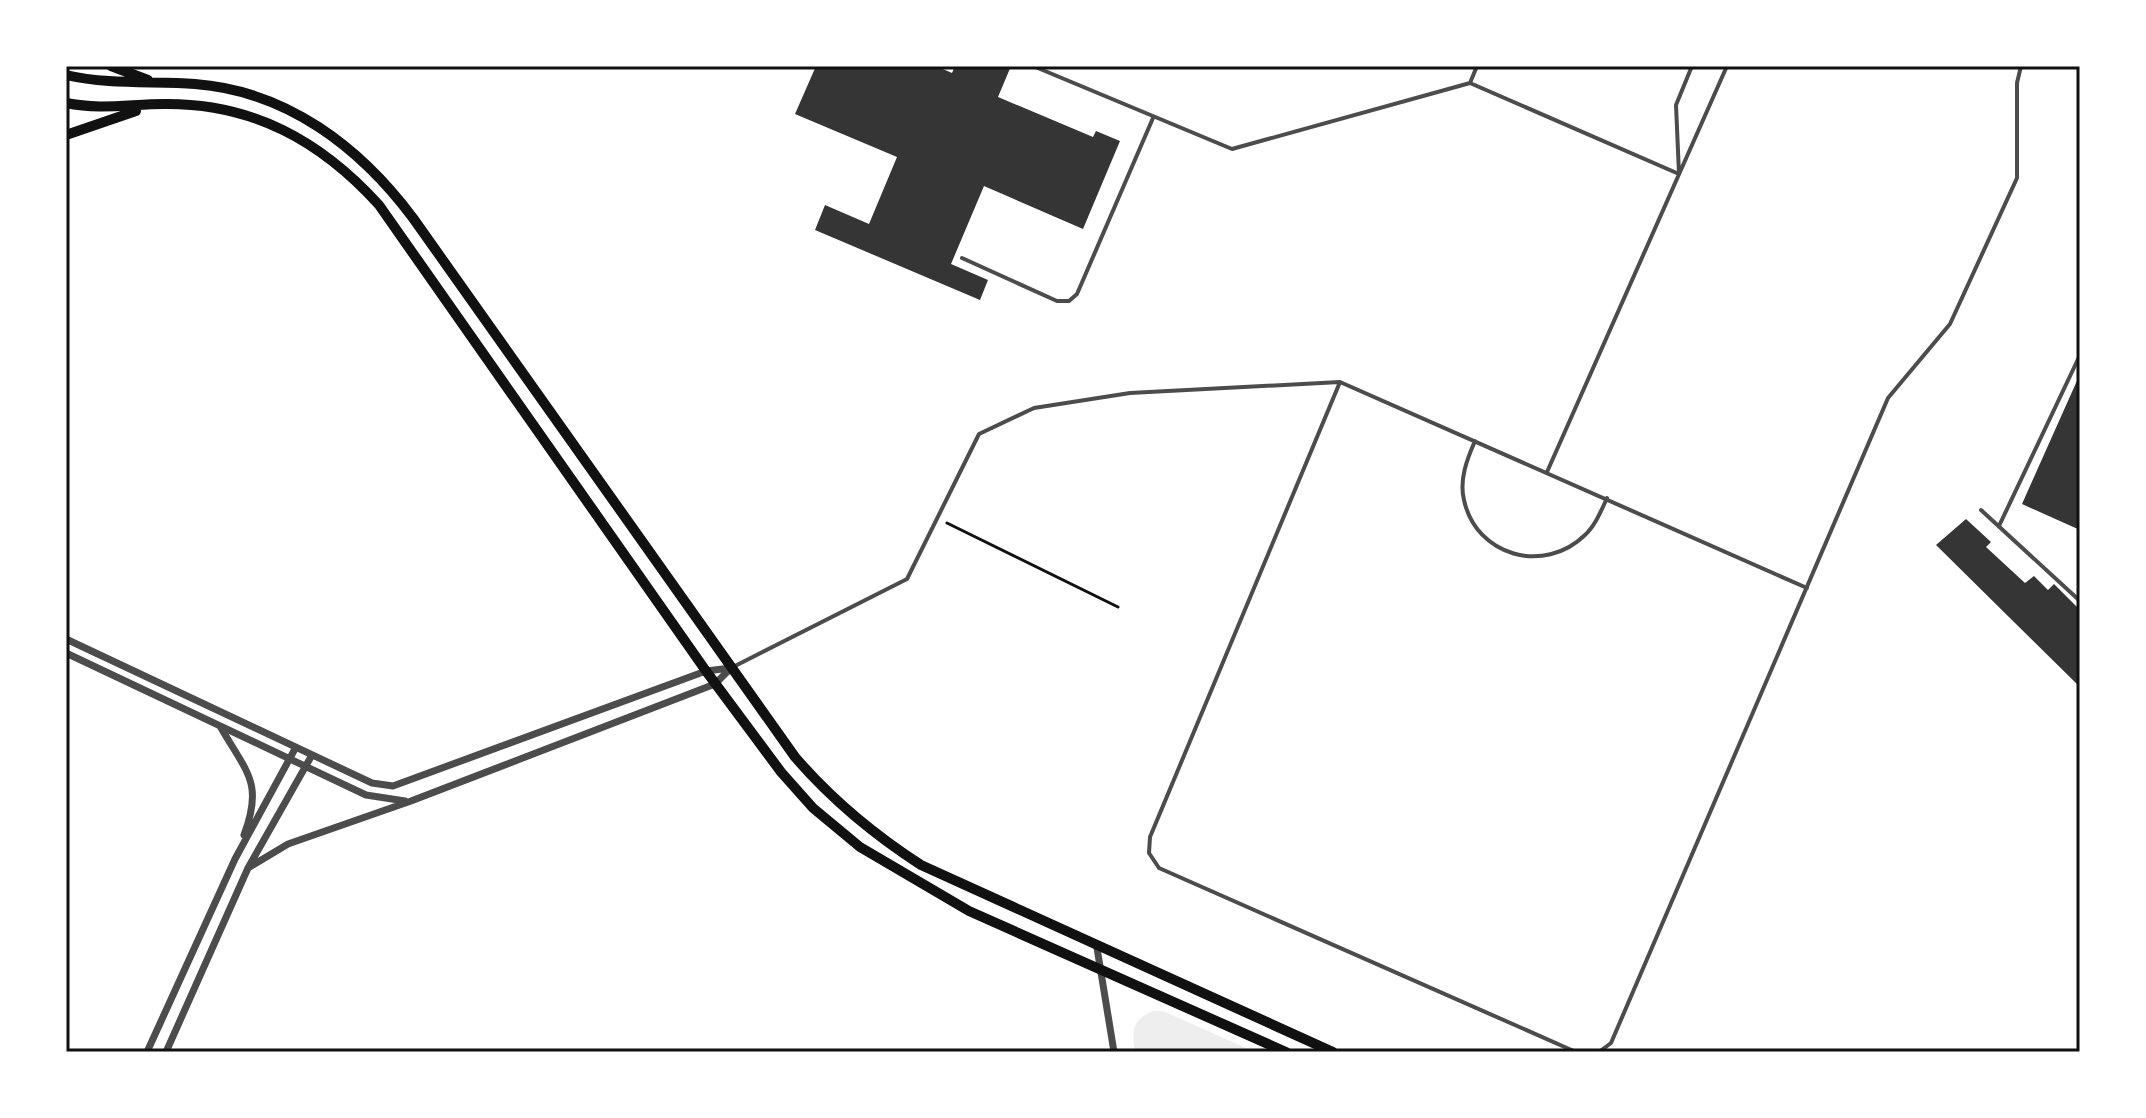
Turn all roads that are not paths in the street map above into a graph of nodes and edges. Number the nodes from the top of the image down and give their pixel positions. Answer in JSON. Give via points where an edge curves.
{"nodes":[{"id":1,"x":111,"y":66,"type":"edge"},
{"id":2,"x":1033,"y":66,"type":"edge"},
{"id":3,"x":1477,"y":66,"type":"edge"},
{"id":4,"x":1692,"y":66,"type":"edge"},
{"id":5,"x":1727,"y":66,"type":"edge"},
{"id":6,"x":2021,"y":66,"type":"edge"},
{"id":7,"x":66,"y":75,"type":"edge"},
{"id":8,"x":157,"y":83,"type":"junction"},
{"id":9,"x":1470,"y":83,"type":"junction"},
{"id":10,"x":66,"y":103,"type":"edge"},
{"id":11,"x":160,"y":104,"type":"junction"},
{"id":12,"x":1153,"y":118,"type":"junction"},
{"id":13,"x":66,"y":135,"type":"edge"},
{"id":14,"x":1679,"y":174,"type":"junction"},
{"id":15,"x":962,"y":258,"type":"dead end"},
{"id":16,"x":2080,"y":355,"type":"edge"},
{"id":17,"x":1340,"y":382,"type":"junction"},
{"id":18,"x":1475,"y":441,"type":"junction"},
{"id":19,"x":1547,"y":472,"type":"junction"},
{"id":20,"x":1607,"y":498,"type":"junction"},
{"id":21,"x":1981,"y":510,"type":"dead end"},
{"id":22,"x":1999,"y":526,"type":"junction"},
{"id":23,"x":1807,"y":588,"type":"junction"},
{"id":24,"x":2080,"y":601,"type":"edge"},
{"id":25,"x":66,"y":639,"type":"edge"},
{"id":26,"x":66,"y":653,"type":"edge"},
{"id":27,"x":731,"y":668,"type":"junction"},
{"id":28,"x":706,"y":671,"type":"junction"},
{"id":29,"x":715,"y":684,"type":"junction"},
{"id":30,"x":219,"y":725,"type":"junction"},
{"id":31,"x":296,"y":747,"type":"junction"},
{"id":32,"x":312,"y":755,"type":"junction"},
{"id":33,"x":289,"y":759,"type":"junction"},
{"id":34,"x":306,"y":766,"type":"junction"},
{"id":35,"x":411,"y":801,"type":"junction"},
{"id":36,"x":235,"y":859,"type":"junction"},
{"id":37,"x":248,"y":868,"type":"junction"},
{"id":38,"x":1097,"y":948,"type":"junction"},
{"id":39,"x":1102,"y":970,"type":"junction"},
{"id":40,"x":147,"y":1052,"type":"edge"},
{"id":41,"x":166,"y":1052,"type":"edge"},
{"id":42,"x":1114,"y":1052,"type":"edge"},
{"id":43,"x":1286,"y":1052,"type":"edge"},
{"id":44,"x":1333,"y":1052,"type":"edge"},
{"id":45,"x":1576,"y":1052,"type":"edge"},
{"id":46,"x":1599,"y":1052,"type":"edge"}],
"edges":[{"from":1,"to":8,"type":"main road"},
{"from":2,"to":12,"type":"lane"},
{"from":3,"to":9,"type":"lane"},
{"from":4,"to":14,"type":"lane","via":[[1676,105]]},
{"from":5,"to":14,"type":"lane"},
{"from":6,"to":23,"type":"lane","via":[[2017,178],[1950,324],[1888,398]]},
{"from":7,"to":8,"type":"main road"},
{"from":8,"to":27,"type":"main road","via":[[198,84],[271,101],[307,118],[366,163],[413,218]]},
{"from":9,"to":12,"type":"lane","via":[[1232,149]]},
{"from":9,"to":14,"type":"lane"},
{"from":10,"to":11,"type":"main road","via":[[105,108]]},
{"from":11,"to":13,"type":"main road"},
{"from":11,"to":28,"type":"main road","via":[[231,109],[266,120],[299,136],[356,179]]},
{"from":12,"to":15,"type":"lane","via":[[1077,294],[1069,301],[1057,301]]},
{"from":14,"to":19,"type":"lane"},
{"from":16,"to":22,"type":"lane"},
{"from":17,"to":18,"type":"lane"},
{"from":17,"to":27,"type":"lane","via":[[1130,393],[1034,408],[979,434],[907,579]]},
{"from":17,"to":45,"type":"lane","via":[[1150,837],[1149,853],[1159,868]]},
{"from":18,"to":19,"type":"lane"},
{"from":18,"to":20,"type":"lane","via":[[1463,476],[1463,499],[1484,538],[1503,551],[1548,556],[1569,548],[1587,534]]},
{"from":19,"to":20,"type":"lane"},
{"from":20,"to":23,"type":"lane"},
{"from":21,"to":22,"type":"lane"},
{"from":22,"to":24,"type":"lane"},
{"from":23,"to":46,"type":"lane","via":[[1611,1043]]},
{"from":25,"to":31,"type":"street"},
{"from":26,"to":30,"type":"street"},
{"from":27,"to":28,"type":"street"},
{"from":27,"to":29,"type":"street"},
{"from":27,"to":38,"type":"main road","via":[[795,757],[870,832],[921,865]]},
{"from":28,"to":29,"type":"main road"},
{"from":28,"to":32,"type":"street","via":[[405,784],[372,783]]},
{"from":29,"to":35,"type":"street"},
{"from":29,"to":39,"type":"main road","via":[[813,808],[860,847],[969,911]]},
{"from":30,"to":33,"type":"street"},
{"from":30,"to":36,"type":"street","via":[[255,795]]},
{"from":31,"to":32,"type":"street"},
{"from":31,"to":33,"type":"street"},
{"from":32,"to":34,"type":"street"},
{"from":33,"to":34,"type":"street"},
{"from":33,"to":36,"type":"street"},
{"from":34,"to":35,"type":"street","via":[[366,795]]},
{"from":34,"to":37,"type":"street"},
{"from":35,"to":37,"type":"street","via":[[288,844]]},
{"from":36,"to":40,"type":"street"},
{"from":37,"to":41,"type":"street"},
{"from":38,"to":39,"type":"street"},
{"from":38,"to":44,"type":"main road"},
{"from":39,"to":42,"type":"street"},
{"from":39,"to":43,"type":"main road"}]}
